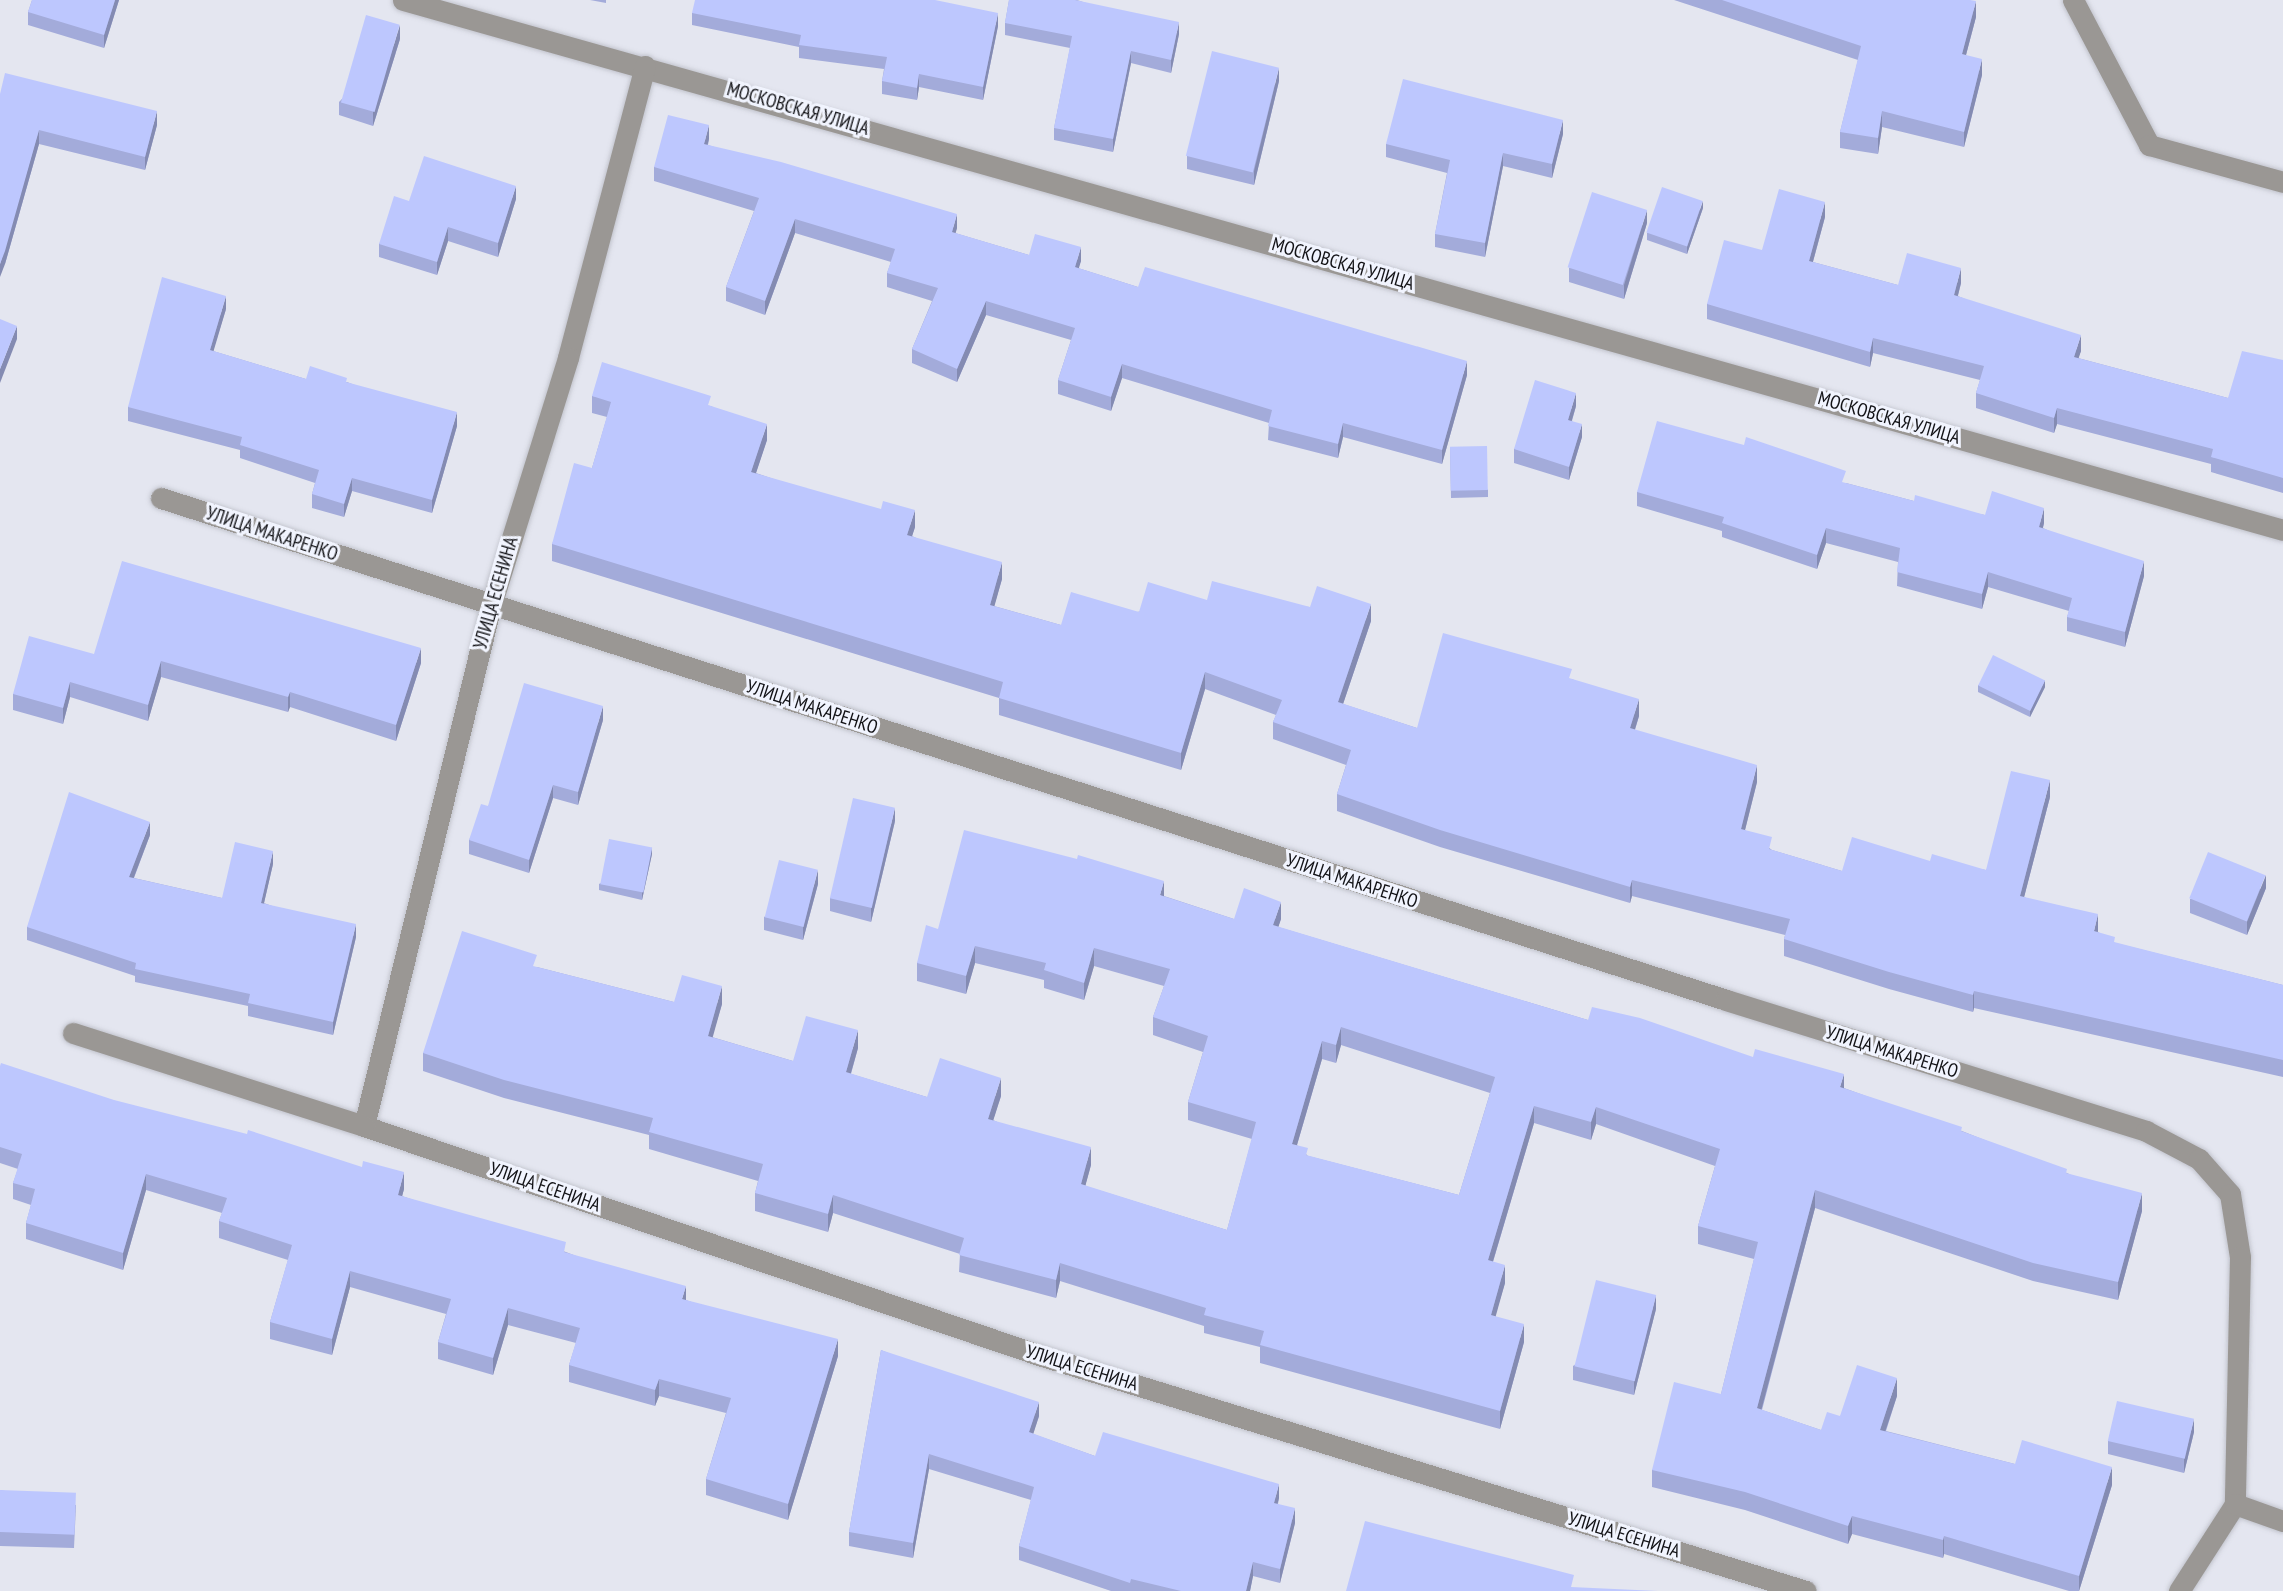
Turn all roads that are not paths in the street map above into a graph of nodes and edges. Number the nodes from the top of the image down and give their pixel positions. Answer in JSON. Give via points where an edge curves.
{"nodes":[{"id":1,"x":403,"y":0,"type":"edge"},
{"id":2,"x":2073,"y":0,"type":"edge"},
{"id":3,"x":645,"y":65,"type":"junction"},
{"id":4,"x":2283,"y":182,"type":"edge"},
{"id":5,"x":161,"y":498,"type":"dead end"},
{"id":6,"x":2283,"y":530,"type":"edge"},
{"id":7,"x":491,"y":605,"type":"junction"},
{"id":8,"x":73,"y":1033,"type":"dead end"},
{"id":9,"x":364,"y":1126,"type":"junction"},
{"id":10,"x":2235,"y":1504,"type":"junction"},
{"id":11,"x":2283,"y":1521,"type":"edge"},
{"id":12,"x":1806,"y":1591,"type":"edge"},
{"id":13,"x":2179,"y":1591,"type":"edge"}],
"edges":[{"from":1,"to":3,"type":"street","name":"МОСКОВСКАЯ УЛИЦА"},
{"from":2,"to":4,"type":"street","via":[[2149,145]]},
{"from":3,"to":6,"type":"street","name":"МОСКОВСКАЯ УЛИЦА"},
{"from":3,"to":7,"type":"street","name":"УЛИЦА ЕСЕНИНА","via":[[568,358]]},
{"from":5,"to":7,"type":"street","name":"УЛИЦА МАКАРЕНКО"},
{"from":7,"to":9,"type":"street","name":"УЛИЦА ЕСЕНИНА"},
{"from":7,"to":10,"type":"street","name":"УЛИЦА МАКАРЕНКО","via":[[2146,1131],[2199,1159],[2230,1194],[2240,1257]]},
{"from":8,"to":9,"type":"street","name":"УЛИЦА ЕСЕНИНА"},
{"from":9,"to":12,"type":"street","name":"УЛИЦА ЕСЕНИНА","via":[[1042,1356]]},
{"from":10,"to":11,"type":"street"},
{"from":10,"to":13,"type":"street"}]}
